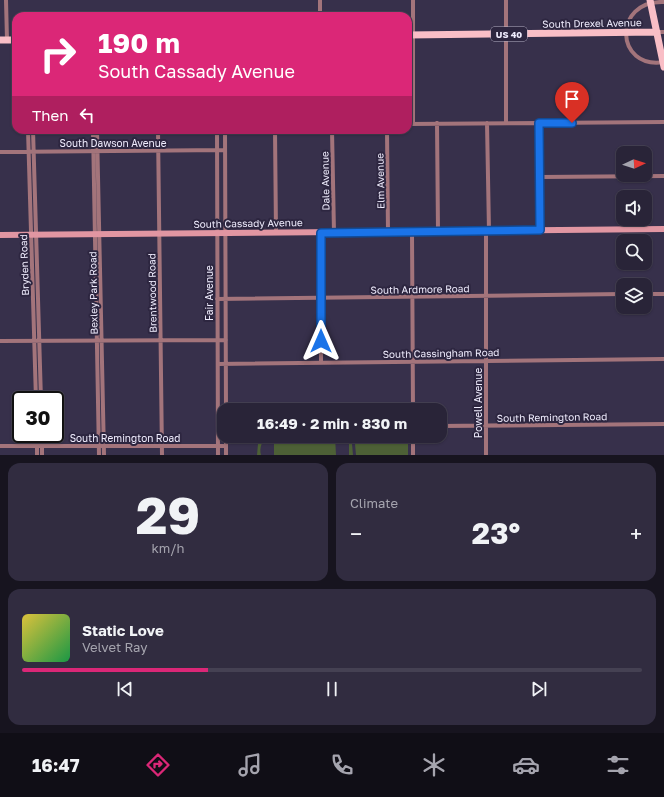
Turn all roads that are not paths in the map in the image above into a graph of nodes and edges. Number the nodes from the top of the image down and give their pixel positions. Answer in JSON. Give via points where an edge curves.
{"nodes":[{"id":1,"x":6,"y":0,"type":"edge"},
{"id":2,"x":320,"y":0,"type":"edge"},
{"id":3,"x":414,"y":0,"type":"edge"},
{"id":4,"x":506,"y":0,"type":"edge"},
{"id":5,"x":650,"y":1,"type":"edge"},
{"id":6,"x":664,"y":2,"type":"edge"},
{"id":7,"x":320,"y":12,"type":"edge"},
{"id":8,"x":412,"y":23,"type":"edge"},
{"id":9,"x":660,"y":32,"type":"edge"},
{"id":10,"x":626,"y":33,"type":"junction"},
{"id":11,"x":506,"y":34,"type":"junction"},
{"id":12,"x":412,"y":35,"type":"edge"},
{"id":13,"x":3,"y":40,"type":"edge"},
{"id":14,"x":664,"y":64,"type":"edge"},
{"id":15,"x":412,"y":80,"type":"edge"},
{"id":16,"x":664,"y":122,"type":"edge"},
{"id":17,"x":437,"y":123,"type":"junction"},
{"id":18,"x":487,"y":123,"type":"junction"},
{"id":19,"x":506,"y":123,"type":"junction"},
{"id":20,"x":539,"y":123,"type":"junction"},
{"id":21,"x":413,"y":124,"type":"joint"},
{"id":22,"x":28,"y":134,"type":"edge"},
{"id":23,"x":33,"y":134,"type":"edge"},
{"id":24,"x":94,"y":134,"type":"edge"},
{"id":25,"x":97,"y":134,"type":"edge"},
{"id":26,"x":158,"y":134,"type":"edge"},
{"id":27,"x":217,"y":134,"type":"edge"},
{"id":28,"x":225,"y":134,"type":"edge"},
{"id":29,"x":275,"y":134,"type":"edge"},
{"id":30,"x":332,"y":134,"type":"edge"},
{"id":31,"x":387,"y":134,"type":"edge"},
{"id":32,"x":217,"y":150,"type":"junction"},
{"id":33,"x":225,"y":150,"type":"junction"},
{"id":34,"x":96,"y":151,"type":"junction"},
{"id":35,"x":158,"y":151,"type":"junction"},
{"id":36,"x":0,"y":152,"type":"edge"},
{"id":37,"x":29,"y":152,"type":"junction"},
{"id":38,"x":34,"y":152,"type":"junction"},
{"id":39,"x":664,"y":176,"type":"edge"},
{"id":40,"x":540,"y":178,"type":"junction"},
{"id":41,"x":664,"y":229,"type":"edge"},
{"id":42,"x":540,"y":230,"type":"junction"},
{"id":43,"x":438,"y":231,"type":"junction"},
{"id":44,"x":487,"y":231,"type":"junction"},
{"id":45,"x":334,"y":232,"type":"junction"},
{"id":46,"x":388,"y":232,"type":"junction"},
{"id":47,"x":412,"y":232,"type":"junction"},
{"id":48,"x":276,"y":233,"type":"junction"},
{"id":49,"x":321,"y":233,"type":"junction"},
{"id":50,"x":97,"y":234,"type":"junction"},
{"id":51,"x":159,"y":234,"type":"junction"},
{"id":52,"x":217,"y":234,"type":"junction"},
{"id":53,"x":226,"y":234,"type":"junction"},
{"id":54,"x":0,"y":235,"type":"edge"},
{"id":55,"x":34,"y":235,"type":"junction"},
{"id":56,"x":616,"y":294,"type":"edge"},
{"id":57,"x":652,"y":294,"type":"edge"},
{"id":58,"x":664,"y":294,"type":"edge"},
{"id":59,"x":486,"y":296,"type":"junction"},
{"id":60,"x":412,"y":297,"type":"junction"},
{"id":61,"x":321,"y":298,"type":"junction"},
{"id":62,"x":217,"y":299,"type":"junction"},
{"id":63,"x":226,"y":299,"type":"junction"},
{"id":64,"x":160,"y":340,"type":"junction"},
{"id":65,"x":218,"y":340,"type":"junction"},
{"id":66,"x":226,"y":340,"type":"junction"},
{"id":67,"x":0,"y":341,"type":"edge"},
{"id":68,"x":34,"y":341,"type":"junction"},
{"id":69,"x":39,"y":341,"type":"junction"},
{"id":70,"x":99,"y":341,"type":"junction"},
{"id":71,"x":664,"y":359,"type":"edge"},
{"id":72,"x":486,"y":360,"type":"junction"},
{"id":73,"x":412,"y":362,"type":"junction"},
{"id":74,"x":321,"y":363,"type":"junction"},
{"id":75,"x":218,"y":364,"type":"junction"},
{"id":76,"x":226,"y":364,"type":"junction"},
{"id":77,"x":36,"y":391,"type":"edge"},
{"id":78,"x":41,"y":391,"type":"edge"},
{"id":79,"x":226,"y":403,"type":"edge"},
{"id":80,"x":413,"y":403,"type":"edge"},
{"id":81,"x":664,"y":424,"type":"edge"},
{"id":82,"x":447,"y":426,"type":"edge"},
{"id":83,"x":486,"y":426,"type":"junction"},
{"id":84,"x":413,"y":443,"type":"edge"},
{"id":85,"x":0,"y":446,"type":"edge"},
{"id":86,"x":37,"y":446,"type":"junction"},
{"id":87,"x":42,"y":446,"type":"junction"},
{"id":88,"x":101,"y":446,"type":"junction"},
{"id":89,"x":162,"y":446,"type":"junction"},
{"id":90,"x":218,"y":446,"type":"junction"},
{"id":91,"x":226,"y":446,"type":"joint"},
{"id":92,"x":37,"y":455,"type":"edge"},
{"id":93,"x":42,"y":455,"type":"edge"},
{"id":94,"x":99,"y":455,"type":"edge"},
{"id":95,"x":104,"y":455,"type":"edge"},
{"id":96,"x":162,"y":455,"type":"edge"},
{"id":97,"x":218,"y":455,"type":"edge"},
{"id":98,"x":226,"y":455,"type":"edge"},
{"id":99,"x":413,"y":455,"type":"edge"},
{"id":100,"x":486,"y":455,"type":"edge"}],
"edges":[{"from":1,"to":13,"type":"street"},
{"from":2,"to":7,"type":"street"},
{"from":3,"to":8,"type":"street"},
{"from":4,"to":11,"type":"street"},
{"from":5,"to":6,"type":"street"},
{"from":5,"to":9,"type":"main road"},
{"from":5,"to":10,"type":"street","via":[[632,13],[627,22]]},
{"from":9,"to":10,"type":"main road","name":"South Drexel Avenue","number":"US 40"},
{"from":9,"to":14,"type":"main road"},
{"from":10,"to":11,"type":"main road","name":"South Drexel Avenue","number":"US 40"},
{"from":10,"to":14,"type":"street","via":[[628,45],[635,54],[645,61]]},
{"from":11,"to":12,"type":"main road","name":"South Drexel Avenue","number":"US 40"},
{"from":11,"to":19,"type":"street"},
{"from":15,"to":21,"type":"street"},
{"from":16,"to":20,"type":"street"},
{"from":17,"to":18,"type":"street"},
{"from":17,"to":21,"type":"street"},
{"from":17,"to":43,"type":"street"},
{"from":18,"to":19,"type":"street"},
{"from":18,"to":44,"type":"street","name":"Powell Avenue"},
{"from":19,"to":20,"type":"street"},
{"from":20,"to":40,"type":"street"},
{"from":22,"to":37,"type":"street","name":"Bryden Road"},
{"from":23,"to":38,"type":"street","name":"Bryden Road"},
{"from":24,"to":34,"type":"street","name":"Bexley Park Road"},
{"from":25,"to":34,"type":"street","name":"Bexley Park Road"},
{"from":26,"to":35,"type":"street","name":"Brentwood Road"},
{"from":27,"to":32,"type":"street","name":"Fair Avenue"},
{"from":28,"to":33,"type":"street","name":"Fair Avenue"},
{"from":29,"to":48,"type":"street"},
{"from":30,"to":45,"type":"street","name":"Dale Avenue"},
{"from":31,"to":46,"type":"street","name":"Elm Avenue"},
{"from":32,"to":33,"type":"street","name":"South Dawson Avenue"},
{"from":32,"to":35,"type":"street","name":"South Dawson Avenue"},
{"from":32,"to":52,"type":"street","name":"Fair Avenue"},
{"from":33,"to":53,"type":"street","name":"Fair Avenue"},
{"from":34,"to":35,"type":"street","name":"South Dawson Avenue"},
{"from":34,"to":38,"type":"street","name":"South Dawson Avenue"},
{"from":34,"to":50,"type":"street","name":"Bexley Park Road"},
{"from":35,"to":51,"type":"street","name":"Brentwood Road"},
{"from":36,"to":37,"type":"street","name":"South Dawson Avenue"},
{"from":37,"to":38,"type":"street","name":"South Dawson Avenue"},
{"from":37,"to":55,"type":"street","name":"Bryden Road"},
{"from":38,"to":55,"type":"street","name":"Bryden Road"},
{"from":39,"to":40,"type":"street"},
{"from":40,"to":42,"type":"street"},
{"from":41,"to":42,"type":"street","name":"South Cassady Avenue"},
{"from":42,"to":44,"type":"street","name":"South Cassady Avenue"},
{"from":43,"to":44,"type":"street","name":"South Cassady Avenue"},
{"from":43,"to":47,"type":"street","name":"South Cassady Avenue"},
{"from":44,"to":59,"type":"street","name":"Powell Avenue"},
{"from":45,"to":46,"type":"street","name":"South Cassady Avenue"},
{"from":45,"to":49,"type":"street","name":"South Cassady Avenue"},
{"from":46,"to":47,"type":"street","name":"South Cassady Avenue"},
{"from":47,"to":60,"type":"street"},
{"from":48,"to":49,"type":"street","name":"South Cassady Avenue"},
{"from":48,"to":53,"type":"street","name":"South Cassady Avenue"},
{"from":49,"to":61,"type":"street"},
{"from":50,"to":51,"type":"street","name":"South Cassady Avenue"},
{"from":50,"to":55,"type":"street","name":"South Cassady Avenue"},
{"from":50,"to":70,"type":"street","name":"Bexley Park Road"},
{"from":51,"to":52,"type":"street","name":"South Cassady Avenue"},
{"from":51,"to":64,"type":"street","name":"Brentwood Road"},
{"from":52,"to":53,"type":"street","name":"South Cassady Avenue"},
{"from":52,"to":62,"type":"street","name":"Fair Avenue"},
{"from":53,"to":63,"type":"street","name":"Fair Avenue"},
{"from":54,"to":55,"type":"street","name":"South Cassady Avenue"},
{"from":55,"to":68,"type":"street","name":"Bryden Road"},
{"from":55,"to":69,"type":"street","name":"Bryden Road"},
{"from":56,"to":59,"type":"street","name":"South Ardmore Road"},
{"from":57,"to":58,"type":"street"},
{"from":59,"to":60,"type":"street","name":"South Ardmore Road"},
{"from":59,"to":72,"type":"street","name":"Powell Avenue"},
{"from":60,"to":61,"type":"street","name":"South Ardmore Road"},
{"from":60,"to":73,"type":"street"},
{"from":61,"to":63,"type":"street","name":"South Ardmore Road"},
{"from":61,"to":74,"type":"street"},
{"from":62,"to":63,"type":"street","name":"South Ardmore Road"},
{"from":62,"to":65,"type":"street","name":"Fair Avenue"},
{"from":63,"to":66,"type":"street","name":"Fair Avenue"},
{"from":64,"to":65,"type":"street"},
{"from":64,"to":70,"type":"street"},
{"from":64,"to":89,"type":"street","name":"Brentwood Road"},
{"from":65,"to":66,"type":"street"},
{"from":65,"to":75,"type":"street","name":"Fair Avenue"},
{"from":66,"to":76,"type":"street","name":"Fair Avenue"},
{"from":67,"to":68,"type":"street"},
{"from":68,"to":69,"type":"street"},
{"from":68,"to":77,"type":"street","name":"Bryden Road"},
{"from":69,"to":70,"type":"street"},
{"from":69,"to":78,"type":"street","name":"Bryden Road"},
{"from":70,"to":88,"type":"street","name":"Bexley Park Road"},
{"from":71,"to":72,"type":"street","name":"South Cassingham Road"},
{"from":72,"to":73,"type":"street","name":"South Cassingham Road"},
{"from":72,"to":83,"type":"street","name":"Powell Avenue"},
{"from":73,"to":74,"type":"street","name":"South Cassingham Road"},
{"from":73,"to":80,"type":"street"},
{"from":74,"to":76,"type":"street","name":"South Cassingham Road"},
{"from":75,"to":76,"type":"street","name":"South Cassingham Road"},
{"from":75,"to":90,"type":"street","name":"Fair Avenue"},
{"from":76,"to":79,"type":"street","name":"Fair Avenue"},
{"from":81,"to":83,"type":"street","name":"South Remington Road"},
{"from":82,"to":83,"type":"street","name":"South Remington Road"},
{"from":83,"to":100,"type":"street","name":"Powell Avenue"},
{"from":84,"to":99,"type":"street"},
{"from":85,"to":86,"type":"street","name":"South Remington Road"},
{"from":86,"to":87,"type":"street","name":"South Remington Road"},
{"from":86,"to":92,"type":"street"},
{"from":87,"to":88,"type":"street","name":"South Remington Road"},
{"from":87,"to":93,"type":"street"},
{"from":88,"to":89,"type":"street","name":"South Remington Road"},
{"from":88,"to":94,"type":"street","name":"Bexley Park Road"},
{"from":88,"to":95,"type":"street","name":"Bexley Park Road"},
{"from":89,"to":90,"type":"street","name":"South Remington Road"},
{"from":89,"to":96,"type":"street","name":"Brentwood Road"},
{"from":90,"to":91,"type":"street","name":"South Remington Road"},
{"from":90,"to":97,"type":"street","name":"Fair Avenue"},
{"from":91,"to":98,"type":"street"}]}
